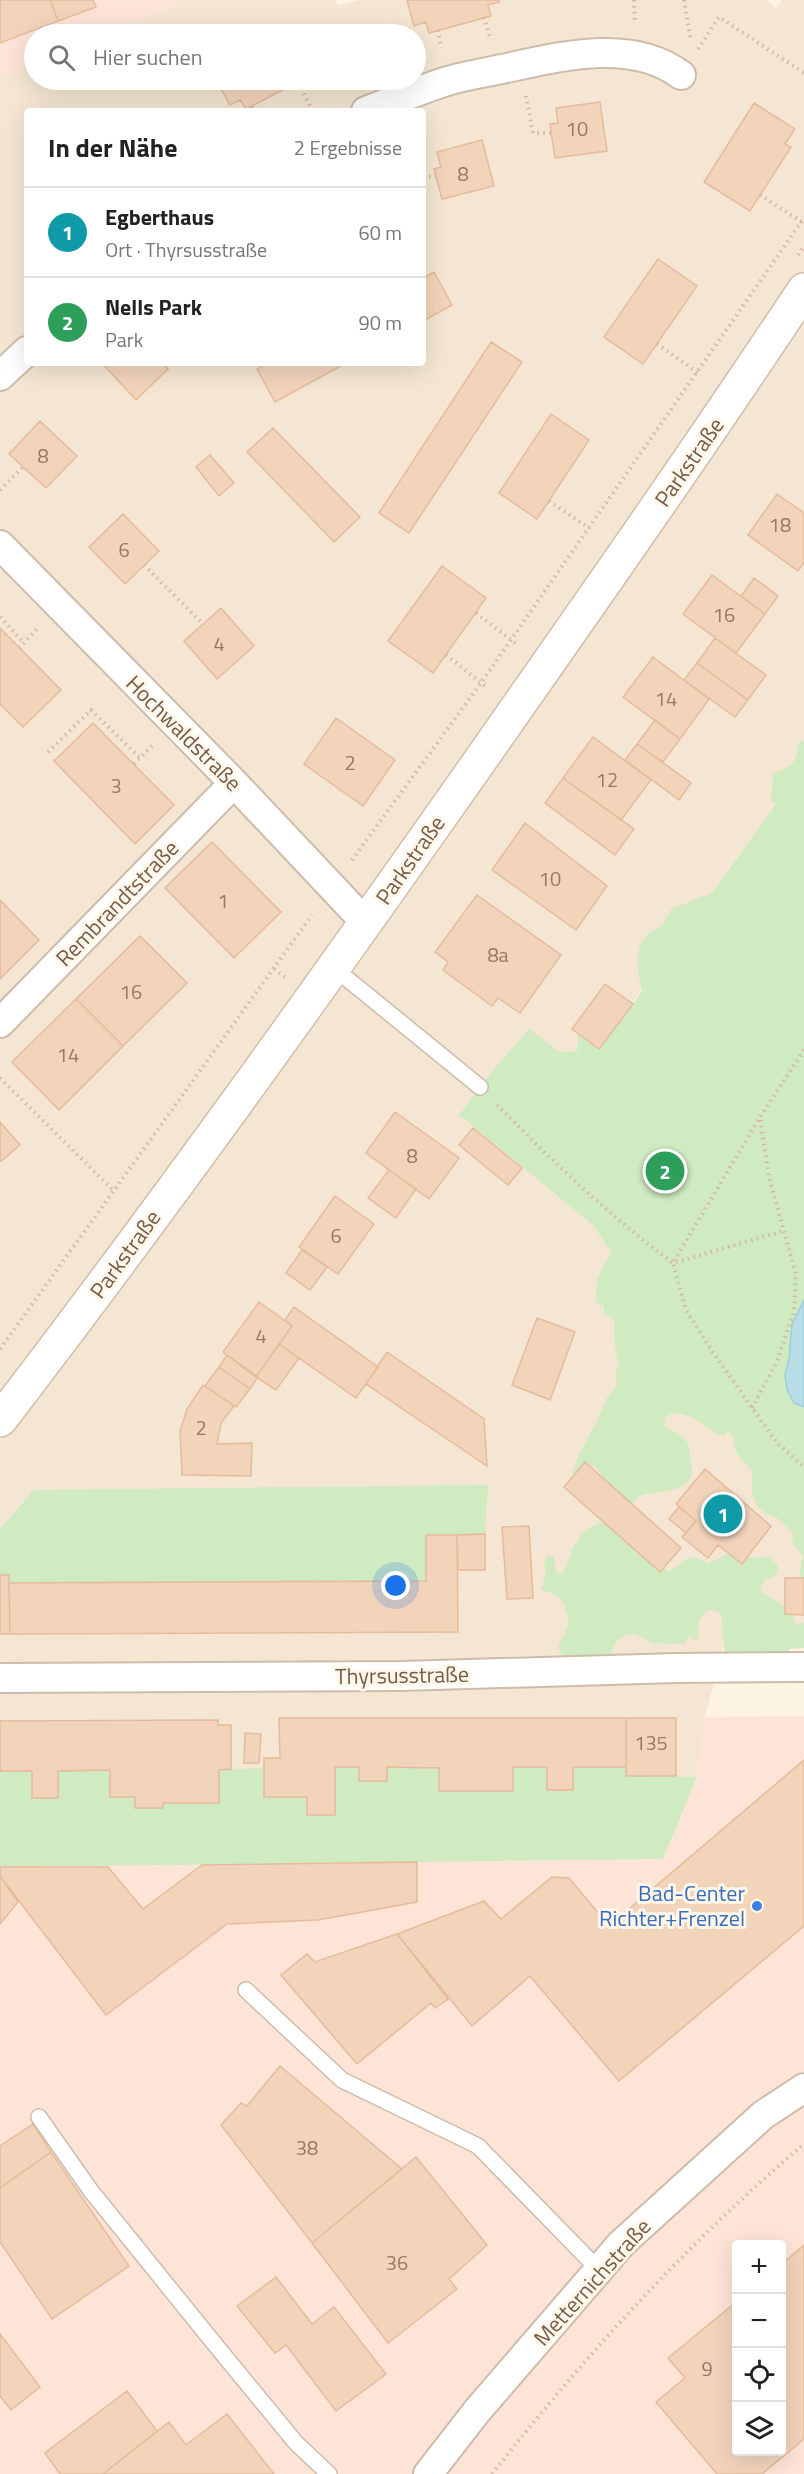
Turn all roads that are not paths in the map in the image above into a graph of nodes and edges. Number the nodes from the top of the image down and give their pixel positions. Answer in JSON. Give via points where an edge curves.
{"nodes":[{"id":1,"x":681,"y":75,"type":"dead end"},
{"id":2,"x":426,"y":89,"type":"edge"},
{"id":3,"x":423,"y":90,"type":"edge"},
{"id":4,"x":374,"y":108,"type":"edge"},
{"id":5,"x":804,"y":290,"type":"edge"},
{"id":6,"x":24,"y":354,"type":"edge"},
{"id":7,"x":0,"y":376,"type":"edge"},
{"id":8,"x":0,"y":545,"type":"edge"},
{"id":9,"x":234,"y":783,"type":"junction"},
{"id":10,"x":366,"y":923,"type":"junction"},
{"id":11,"x":334,"y":968,"type":"junction"},
{"id":12,"x":0,"y":1023,"type":"edge"},
{"id":13,"x":480,"y":1087,"type":"road end"},
{"id":14,"x":0,"y":1419,"type":"edge"},
{"id":15,"x":804,"y":1667,"type":"edge"},
{"id":16,"x":0,"y":1678,"type":"edge"},
{"id":17,"x":246,"y":1990,"type":"dead end"},
{"id":18,"x":804,"y":2088,"type":"edge"},
{"id":19,"x":39,"y":2117,"type":"dead end"},
{"id":20,"x":599,"y":2270,"type":"junction"},
{"id":21,"x":329,"y":2474,"type":"edge"},
{"id":22,"x":428,"y":2474,"type":"edge"}],
"edges":[{"from":1,"to":2,"type":"street","via":[[654,60],[615,54],[558,57]]},
{"from":3,"to":4,"type":"street"},
{"from":5,"to":10,"type":"street","name":"Parkstraße"},
{"from":6,"to":7,"type":"street"},
{"from":8,"to":9,"type":"street","name":"Hochwaldstraße"},
{"from":9,"to":10,"type":"street","name":"Hochwaldstraße"},
{"from":9,"to":12,"type":"street","name":"Rembrandtstraße"},
{"from":10,"to":11,"type":"street","name":"Parkstraße"},
{"from":11,"to":13,"type":"lane"},
{"from":11,"to":14,"type":"street","name":"Parkstraße"},
{"from":15,"to":16,"type":"street","name":"Thyrsusstraße","via":[[401,1676]]},
{"from":17,"to":20,"type":"lane","via":[[342,2080],[478,2146]]},
{"from":18,"to":20,"type":"street","name":"Metternichstraße","via":[[763,2115],[621,2244]]},
{"from":19,"to":21,"type":"lane","via":[[91,2191],[198,2324],[296,2444]]},
{"from":20,"to":22,"type":"street","name":"Metternichstraße"}]}
